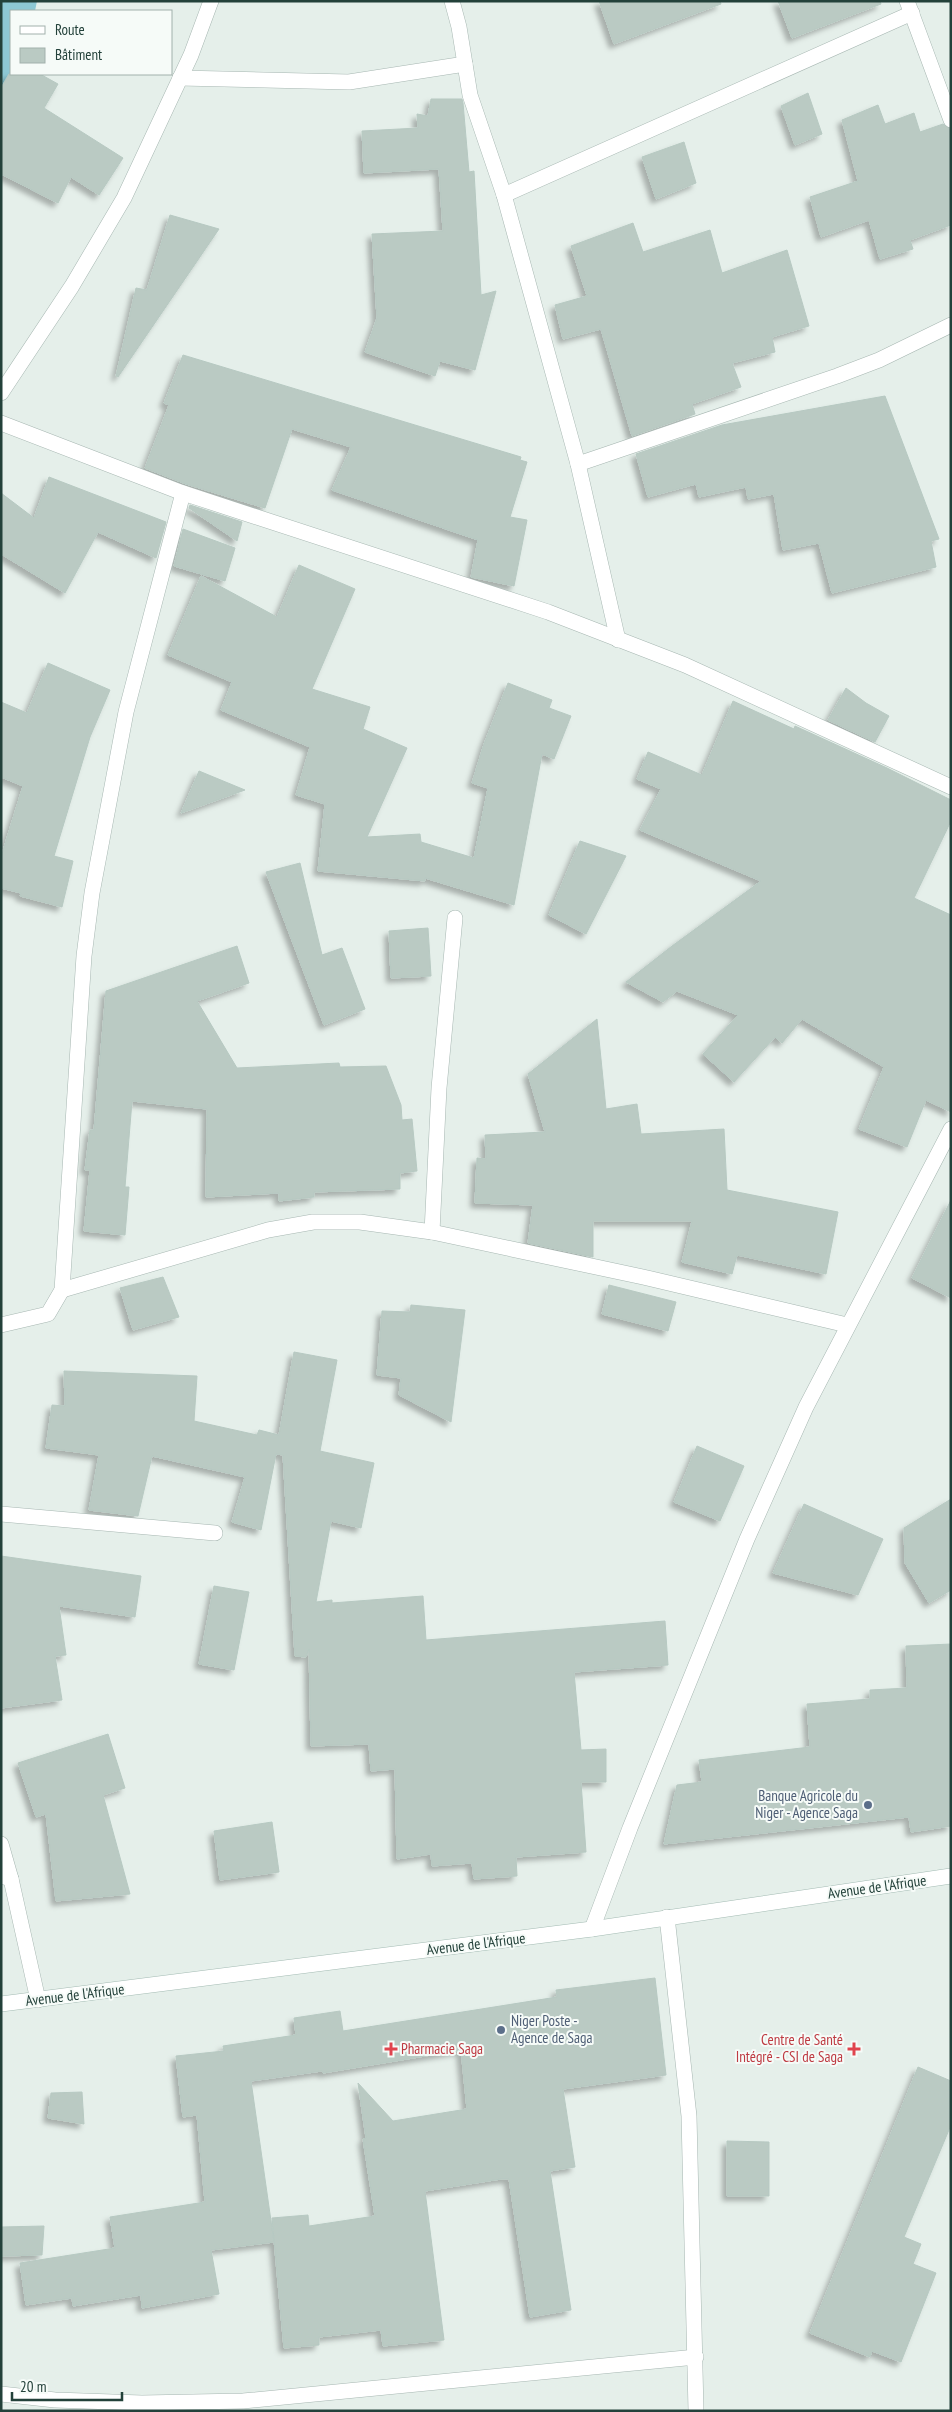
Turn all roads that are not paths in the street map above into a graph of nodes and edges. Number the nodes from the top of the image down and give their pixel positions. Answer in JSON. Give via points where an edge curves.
{"nodes":[{"id":1,"x":210,"y":1,"type":"edge"},
{"id":2,"x":452,"y":1,"type":"edge"},
{"id":3,"x":909,"y":7,"type":"edge"},
{"id":4,"x":465,"y":64,"type":"junction"},
{"id":5,"x":180,"y":78,"type":"junction"},
{"id":6,"x":951,"y":120,"type":"edge"},
{"id":7,"x":504,"y":195,"type":"junction"},
{"id":8,"x":951,"y":325,"type":"edge"},
{"id":9,"x":1,"y":393,"type":"edge"},
{"id":10,"x":1,"y":422,"type":"edge"},
{"id":11,"x":578,"y":464,"type":"junction"},
{"id":12,"x":183,"y":492,"type":"junction"},
{"id":13,"x":618,"y":640,"type":"junction"},
{"id":14,"x":951,"y":787,"type":"edge"},
{"id":15,"x":455,"y":918,"type":"dead end"},
{"id":16,"x":951,"y":1128,"type":"edge"},
{"id":17,"x":432,"y":1232,"type":"junction"},
{"id":18,"x":62,"y":1290,"type":"junction"},
{"id":19,"x":1,"y":1325,"type":"edge"},
{"id":20,"x":847,"y":1325,"type":"junction"},
{"id":21,"x":1,"y":1514,"type":"edge"},
{"id":22,"x":215,"y":1533,"type":"dead end"},
{"id":23,"x":1,"y":1844,"type":"edge"},
{"id":24,"x":951,"y":1876,"type":"edge"},
{"id":25,"x":6,"y":1878,"type":"edge"},
{"id":26,"x":667,"y":1917,"type":"junction"},
{"id":27,"x":592,"y":1929,"type":"junction"},
{"id":28,"x":38,"y":2000,"type":"junction"},
{"id":29,"x":1,"y":2004,"type":"edge"},
{"id":30,"x":696,"y":2357,"type":"junction"},
{"id":31,"x":1,"y":2394,"type":"edge"},
{"id":32,"x":696,"y":2411,"type":"edge"}],
"edges":[{"from":1,"to":5,"type":"street"},
{"from":2,"to":4,"type":"street"},
{"from":3,"to":6,"type":"street"},
{"from":3,"to":7,"type":"street"},
{"from":4,"to":5,"type":"street","via":[[349,82]]},
{"from":4,"to":7,"type":"street","via":[[470,95]]},
{"from":5,"to":9,"type":"street","via":[[124,198],[72,286]]},
{"from":7,"to":11,"type":"street"},
{"from":8,"to":11,"type":"street","via":[[879,360]]},
{"from":10,"to":12,"type":"street"},
{"from":11,"to":13,"type":"street"},
{"from":12,"to":13,"type":"street","via":[[510,600]]},
{"from":12,"to":18,"type":"street","via":[[126,712],[92,893],[84,956]]},
{"from":13,"to":14,"type":"street","via":[[742,689]]},
{"from":15,"to":17,"type":"street","via":[[439,1088]]},
{"from":16,"to":20,"type":"street"},
{"from":17,"to":18,"type":"street","via":[[360,1222],[313,1222],[268,1230]]},
{"from":17,"to":20,"type":"street"},
{"from":18,"to":19,"type":"street","via":[[48,1314]]},
{"from":20,"to":27,"type":"street","via":[[747,1539]]},
{"from":21,"to":22,"type":"street"},
{"from":23,"to":25,"type":"street"},
{"from":24,"to":26,"type":"street","name":"Avenue de l'Afrique"},
{"from":25,"to":28,"type":"street"},
{"from":26,"to":27,"type":"street","name":"Avenue de l'Afrique"},
{"from":26,"to":30,"type":"street","via":[[689,2116]]},
{"from":27,"to":28,"type":"street","name":"Avenue de l'Afrique"},
{"from":28,"to":29,"type":"street","name":"Avenue de l'Afrique"},
{"from":30,"to":31,"type":"street","via":[[243,2401],[142,2403],[55,2400]]},
{"from":30,"to":32,"type":"street"}]}
